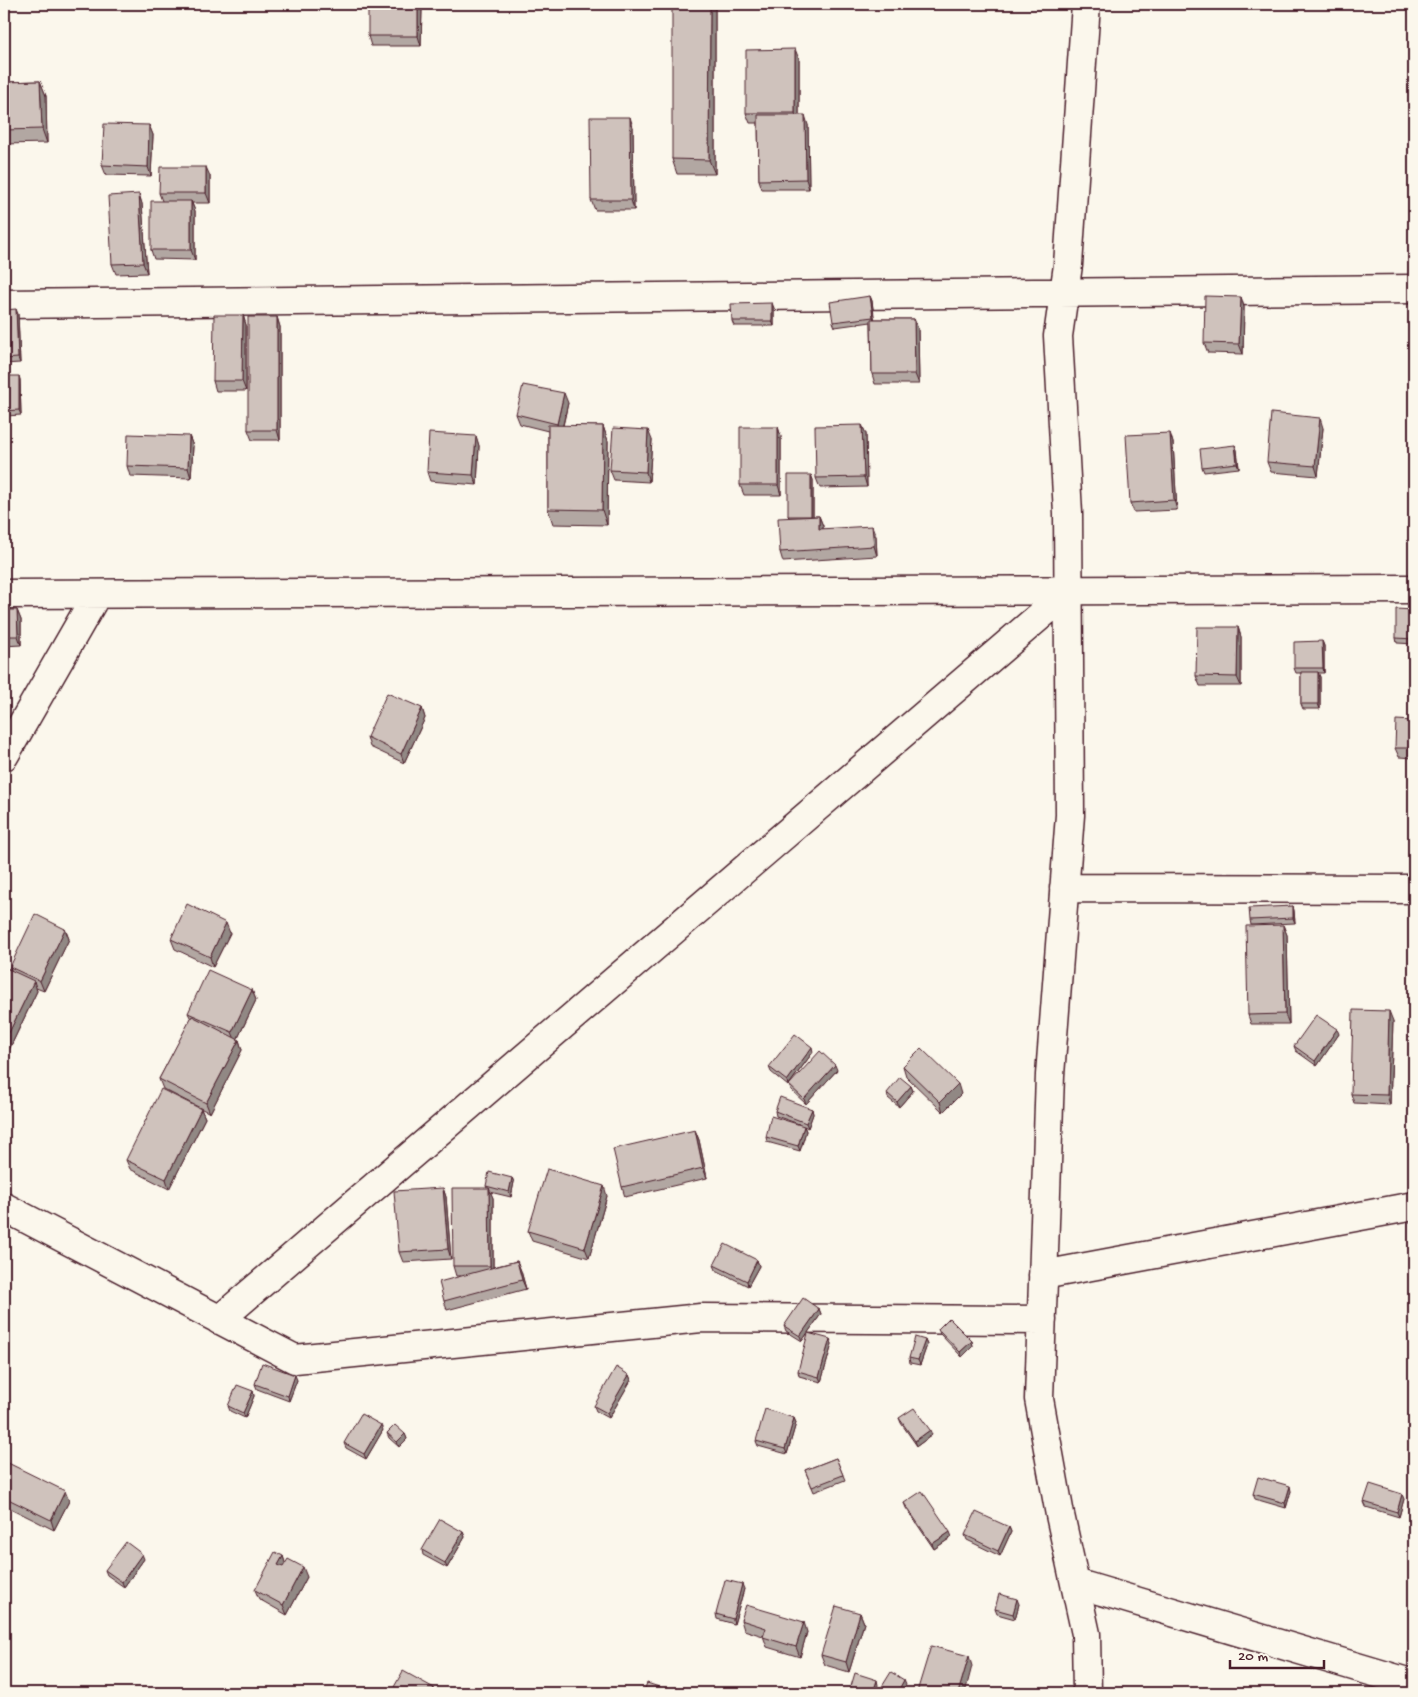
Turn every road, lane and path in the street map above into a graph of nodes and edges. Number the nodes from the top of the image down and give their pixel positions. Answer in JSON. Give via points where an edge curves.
{"nodes":[{"id":1,"x":1086,"y":4,"type":"edge"},
{"id":2,"x":1414,"y":289,"type":"edge"},
{"id":3,"x":1064,"y":292,"type":"junction"},
{"id":4,"x":4,"y":304,"type":"edge"},
{"id":5,"x":1414,"y":589,"type":"edge"},
{"id":6,"x":1069,"y":591,"type":"junction"},
{"id":7,"x":4,"y":594,"type":"edge"},
{"id":8,"x":97,"y":594,"type":"junction"},
{"id":9,"x":4,"y":756,"type":"edge"},
{"id":10,"x":1064,"y":888,"type":"junction"},
{"id":11,"x":1414,"y":889,"type":"edge"},
{"id":12,"x":1414,"y":1206,"type":"edge"},
{"id":13,"x":4,"y":1207,"type":"edge"},
{"id":14,"x":1044,"y":1275,"type":"junction"},
{"id":15,"x":219,"y":1320,"type":"junction"},
{"id":16,"x":1042,"y":1320,"type":"junction"},
{"id":17,"x":1076,"y":1584,"type":"junction"},
{"id":18,"x":1414,"y":1684,"type":"edge"},
{"id":19,"x":1087,"y":1693,"type":"edge"}],
"edges":[{"from":1,"to":3,"type":"street"},
{"from":2,"to":3,"type":"street"},
{"from":3,"to":4,"type":"street"},
{"from":3,"to":6,"type":"street","via":[[1058,336]]},
{"from":5,"to":6,"type":"street"},
{"from":6,"to":8,"type":"street"},
{"from":6,"to":10,"type":"street","via":[[1070,815]]},
{"from":6,"to":15,"type":"street"},
{"from":7,"to":8,"type":"street"},
{"from":8,"to":9,"type":"street"},
{"from":10,"to":11,"type":"street"},
{"from":10,"to":14,"type":"street","via":[[1050,1075]]},
{"from":12,"to":14,"type":"street"},
{"from":13,"to":15,"type":"street"},
{"from":14,"to":16,"type":"street"},
{"from":15,"to":16,"type":"street","via":[[295,1359],[702,1318]]},
{"from":16,"to":17,"type":"street","via":[[1039,1399]]},
{"from":17,"to":18,"type":"street"},
{"from":17,"to":19,"type":"street","via":[[1086,1634]]}]}
